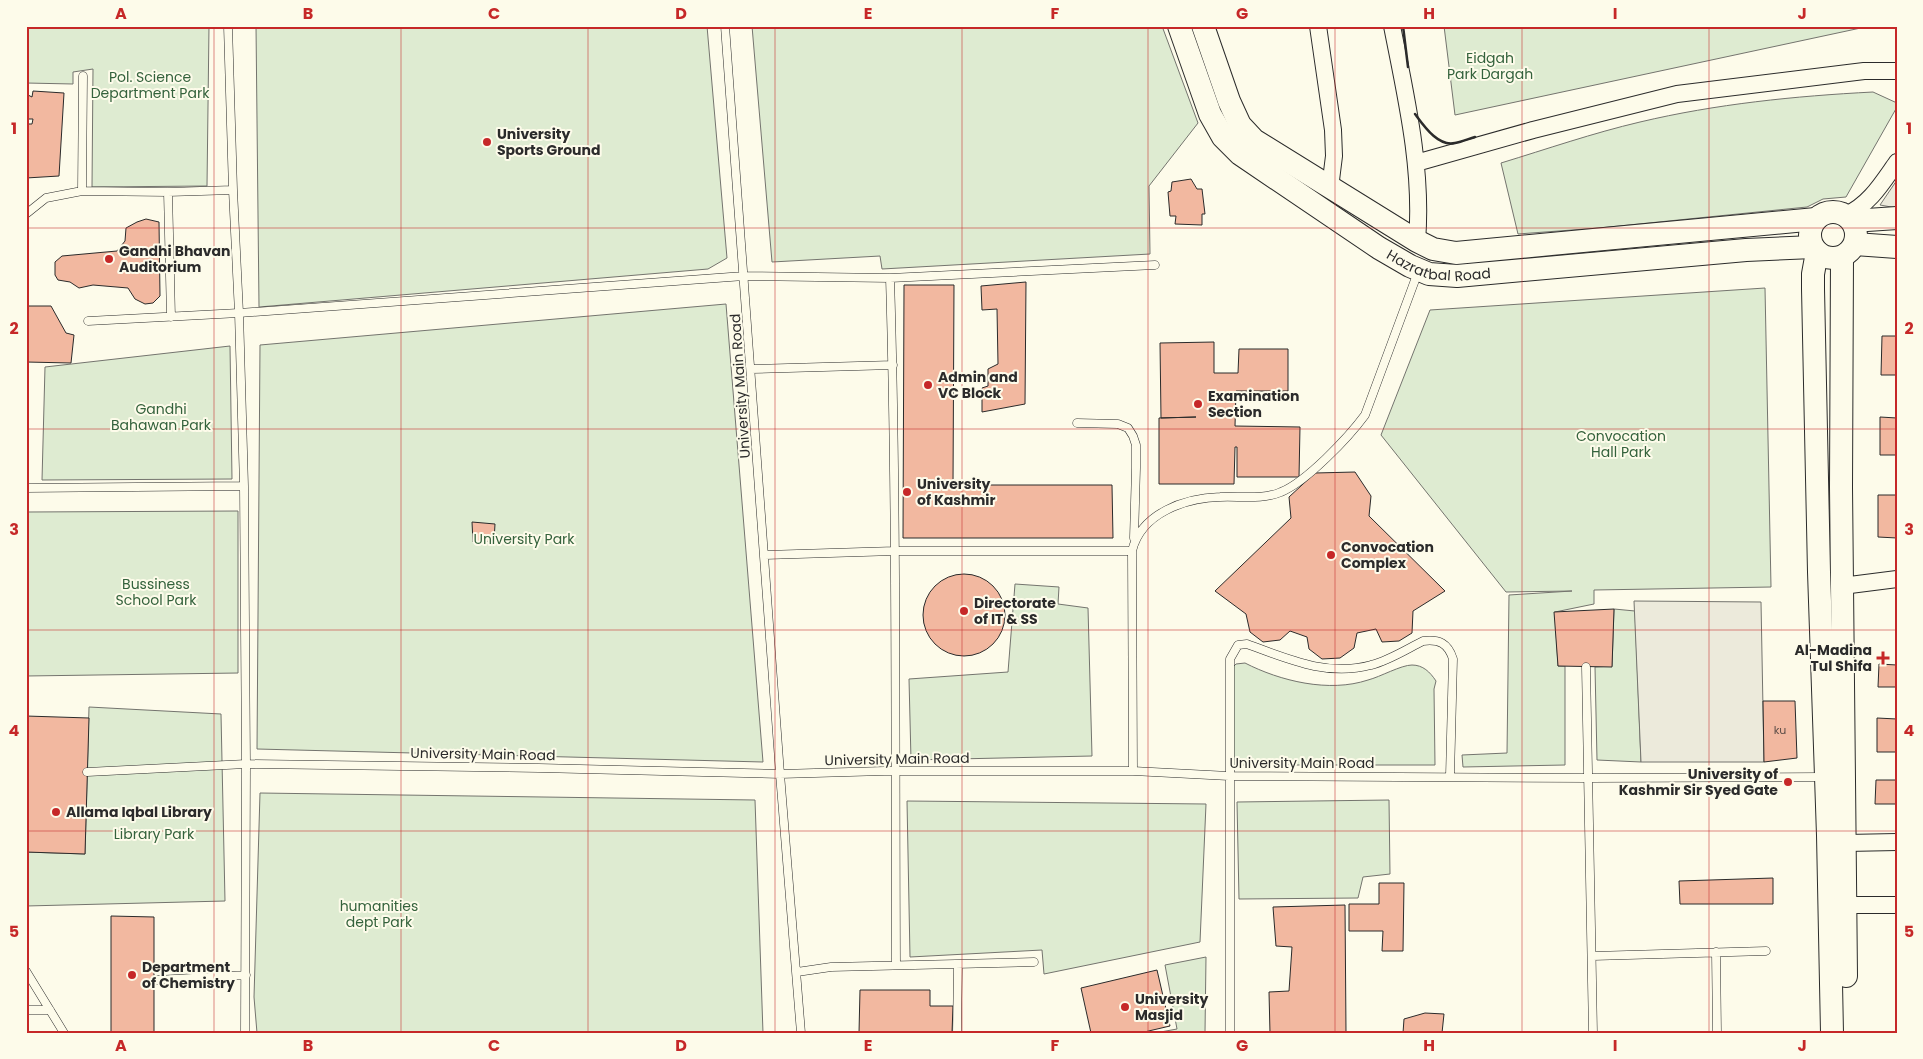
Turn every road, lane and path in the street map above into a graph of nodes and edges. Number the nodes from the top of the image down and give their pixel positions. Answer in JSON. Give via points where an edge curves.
{"nodes":[{"id":1,"x":228,"y":26,"type":"edge"},
{"id":2,"x":725,"y":26,"type":"edge"},
{"id":3,"x":1179,"y":26,"type":"edge"},
{"id":4,"x":1203,"y":26,"type":"edge"},
{"id":5,"x":1318,"y":26,"type":"edge"},
{"id":6,"x":1392,"y":26,"type":"edge"},
{"id":7,"x":1897,"y":71,"type":"edge"},
{"id":8,"x":83,"y":76,"type":"dead end"},
{"id":9,"x":1897,"y":162,"type":"edge"},
{"id":10,"x":1416,"y":163,"type":"junction"},
{"id":11,"x":1330,"y":188,"type":"junction"},
{"id":12,"x":233,"y":190,"type":"junction"},
{"id":13,"x":82,"y":191,"type":"junction"},
{"id":14,"x":168,"y":192,"type":"junction"},
{"id":15,"x":26,"y":214,"type":"edge"},
{"id":16,"x":1849,"y":218,"type":"junction"},
{"id":17,"x":1897,"y":218,"type":"edge"},
{"id":18,"x":1816,"y":219,"type":"junction"},
{"id":19,"x":1417,"y":241,"type":"junction"},
{"id":20,"x":1897,"y":247,"type":"edge"},
{"id":21,"x":1815,"y":249,"type":"junction"},
{"id":22,"x":1848,"y":251,"type":"junction"},
{"id":23,"x":1155,"y":265,"type":"dead end"},
{"id":24,"x":1414,"y":268,"type":"junction"},
{"id":25,"x":744,"y":276,"type":"junction"},
{"id":26,"x":890,"y":278,"type":"junction"},
{"id":27,"x":239,"y":313,"type":"junction"},
{"id":28,"x":171,"y":317,"type":"junction"},
{"id":29,"x":88,"y":321,"type":"dead end"},
{"id":30,"x":892,"y":365,"type":"junction"},
{"id":31,"x":751,"y":368,"type":"junction"},
{"id":32,"x":1077,"y":423,"type":"dead end"},
{"id":33,"x":244,"y":486,"type":"junction"},
{"id":34,"x":26,"y":488,"type":"edge"},
{"id":35,"x":1134,"y":540,"type":"junction"},
{"id":36,"x":1132,"y":551,"type":"junction"},
{"id":37,"x":895,"y":552,"type":"junction"},
{"id":38,"x":765,"y":555,"type":"junction"},
{"id":39,"x":1897,"y":579,"type":"edge"},
{"id":40,"x":1842,"y":586,"type":"junction"},
{"id":41,"x":1586,"y":666,"type":"dead end"},
{"id":42,"x":246,"y":764,"type":"junction"},
{"id":43,"x":895,"y":771,"type":"junction"},
{"id":44,"x":1133,"y":771,"type":"junction"},
{"id":45,"x":87,"y":772,"type":"dead end"},
{"id":46,"x":780,"y":774,"type":"junction"},
{"id":47,"x":1229,"y":776,"type":"junction"},
{"id":48,"x":1450,"y":776,"type":"junction"},
{"id":49,"x":1825,"y":777,"type":"junction"},
{"id":50,"x":1589,"y":778,"type":"junction"},
{"id":51,"x":1897,"y":842,"type":"edge"},
{"id":52,"x":1846,"y":843,"type":"junction"},
{"id":53,"x":1846,"y":904,"type":"junction"},
{"id":54,"x":1897,"y":905,"type":"edge"},
{"id":55,"x":1766,"y":951,"type":"dead end"},
{"id":56,"x":1716,"y":952,"type":"junction"},
{"id":57,"x":1593,"y":956,"type":"junction"},
{"id":58,"x":1034,"y":962,"type":"dead end"},
{"id":59,"x":896,"y":965,"type":"junction"},
{"id":60,"x":958,"y":965,"type":"junction"},
{"id":61,"x":26,"y":971,"type":"edge"},
{"id":62,"x":797,"y":972,"type":"junction"},
{"id":63,"x":246,"y":975,"type":"junction"},
{"id":64,"x":157,"y":980,"type":"dead end"},
{"id":65,"x":26,"y":1010,"type":"edge"},
{"id":66,"x":50,"y":1010,"type":"junction"},
{"id":67,"x":64,"y":1033,"type":"edge"},
{"id":68,"x":245,"y":1033,"type":"edge"},
{"id":69,"x":802,"y":1033,"type":"edge"},
{"id":70,"x":957,"y":1033,"type":"edge"},
{"id":71,"x":1230,"y":1033,"type":"edge"},
{"id":72,"x":1594,"y":1033,"type":"edge"},
{"id":73,"x":1717,"y":1033,"type":"edge"},
{"id":74,"x":1832,"y":1033,"type":"edge"},
{"id":75,"x":1846,"y":1033,"type":"edge"}],
"edges":[{"from":1,"to":12,"type":"lane"},
{"from":2,"to":25,"type":"lane","name":"University Main Road"},
{"from":3,"to":24,"type":"main road","name":"Hazratbal Road","via":[[1210,114],[1223,137],[1240,154]]},
{"from":4,"to":11,"type":"main road","name":"Hazratbal Road","via":[[1240,125],[1254,140]]},
{"from":5,"to":11,"type":"street","via":[[1333,130]]},
{"from":6,"to":10,"type":"street"},
{"from":7,"to":10,"type":"street","via":[[1864,71],[1677,94]]},
{"from":8,"to":13,"type":"lane"},
{"from":9,"to":16,"type":"street","via":[[1874,195]]},
{"from":10,"to":19,"type":"street"},
{"from":11,"to":19,"type":"main road","name":"Hazratbal Road"},
{"from":12,"to":14,"type":"lane"},
{"from":12,"to":27,"type":"lane"},
{"from":13,"to":14,"type":"lane"},
{"from":13,"to":15,"type":"lane","via":[[46,198]]},
{"from":14,"to":28,"type":"lane"},
{"from":16,"to":17,"type":"main road"},
{"from":16,"to":18,"type":"main road","via":[[1831,212]]},
{"from":16,"to":22,"type":"main road","via":[[1856,228]]},
{"from":18,"to":19,"type":"main road","name":"Hazratbal Road","via":[[1456,253],[1434,249]]},
{"from":18,"to":21,"type":"main road","via":[[1810,232]]},
{"from":19,"to":24,"type":"main road"},
{"from":20,"to":22,"type":"main road"},
{"from":21,"to":22,"type":"main road","via":[[1832,259]]},
{"from":21,"to":24,"type":"main road","name":"Hazratbal Road","via":[[1746,250],[1456,276],[1429,274]]},
{"from":21,"to":49,"type":"main road","via":[[1813,289]]},
{"from":22,"to":40,"type":"main road","via":[[1841,487]]},
{"from":23,"to":26,"type":"lane"},
{"from":24,"to":35,"type":"lane","via":[[1365,415],[1308,474],[1278,494],[1217,497],[1171,507],[1141,529]]},
{"from":25,"to":26,"type":"lane"},
{"from":25,"to":27,"type":"lane"},
{"from":25,"to":31,"type":"lane","name":"University Main Road"},
{"from":26,"to":30,"type":"lane"},
{"from":27,"to":28,"type":"lane"},
{"from":27,"to":33,"type":"lane"},
{"from":28,"to":29,"type":"lane"},
{"from":30,"to":31,"type":"lane"},
{"from":30,"to":37,"type":"lane"},
{"from":31,"to":38,"type":"lane","name":"University Main Road"},
{"from":32,"to":35,"type":"lane","via":[[1111,422],[1128,428],[1133,436],[1136,445]]},
{"from":33,"to":34,"type":"lane"},
{"from":33,"to":42,"type":"lane"},
{"from":35,"to":36,"type":"lane"},
{"from":36,"to":37,"type":"lane"},
{"from":36,"to":44,"type":"lane"},
{"from":37,"to":38,"type":"lane"},
{"from":37,"to":43,"type":"lane"},
{"from":38,"to":46,"type":"lane","name":"University Main Road"},
{"from":39,"to":40,"type":"street"},
{"from":40,"to":52,"type":"main road"},
{"from":41,"to":50,"type":"lane"},
{"from":42,"to":45,"type":"lane","name":"University Main Road"},
{"from":42,"to":46,"type":"lane","name":"University Main Road"},
{"from":42,"to":63,"type":"lane"},
{"from":43,"to":44,"type":"lane","name":"University Main Road"},
{"from":43,"to":46,"type":"lane","name":"University Main Road"},
{"from":43,"to":59,"type":"lane"},
{"from":44,"to":47,"type":"lane","name":"University Main Road"},
{"from":46,"to":62,"type":"lane","name":"University Main Road"},
{"from":47,"to":48,"type":"lane","name":"University Main Road"},
{"from":47,"to":48,"type":"lane","via":[[1230,659],[1238,645],[1248,644],[1305,665],[1338,670],[1372,665],[1431,640],[1445,644],[1453,659]]},
{"from":47,"to":71,"type":"lane"},
{"from":48,"to":50,"type":"lane","name":"University Main Road"},
{"from":49,"to":50,"type":"lane","name":"University Main Road"},
{"from":49,"to":74,"type":"main road"},
{"from":50,"to":57,"type":"lane"},
{"from":51,"to":52,"type":"street"},
{"from":52,"to":53,"type":"main road"},
{"from":53,"to":54,"type":"street"},
{"from":53,"to":75,"type":"main road"},
{"from":55,"to":56,"type":"lane"},
{"from":56,"to":57,"type":"lane"},
{"from":56,"to":73,"type":"lane"},
{"from":57,"to":72,"type":"lane"},
{"from":58,"to":60,"type":"lane"},
{"from":59,"to":60,"type":"lane"},
{"from":59,"to":62,"type":"lane","via":[[831,967]]},
{"from":60,"to":70,"type":"lane"},
{"from":61,"to":66,"type":"lane"},
{"from":62,"to":69,"type":"lane","name":"University Main Road"},
{"from":63,"to":64,"type":"lane"},
{"from":63,"to":68,"type":"lane"},
{"from":65,"to":66,"type":"lane"},
{"from":66,"to":67,"type":"lane"}]}
